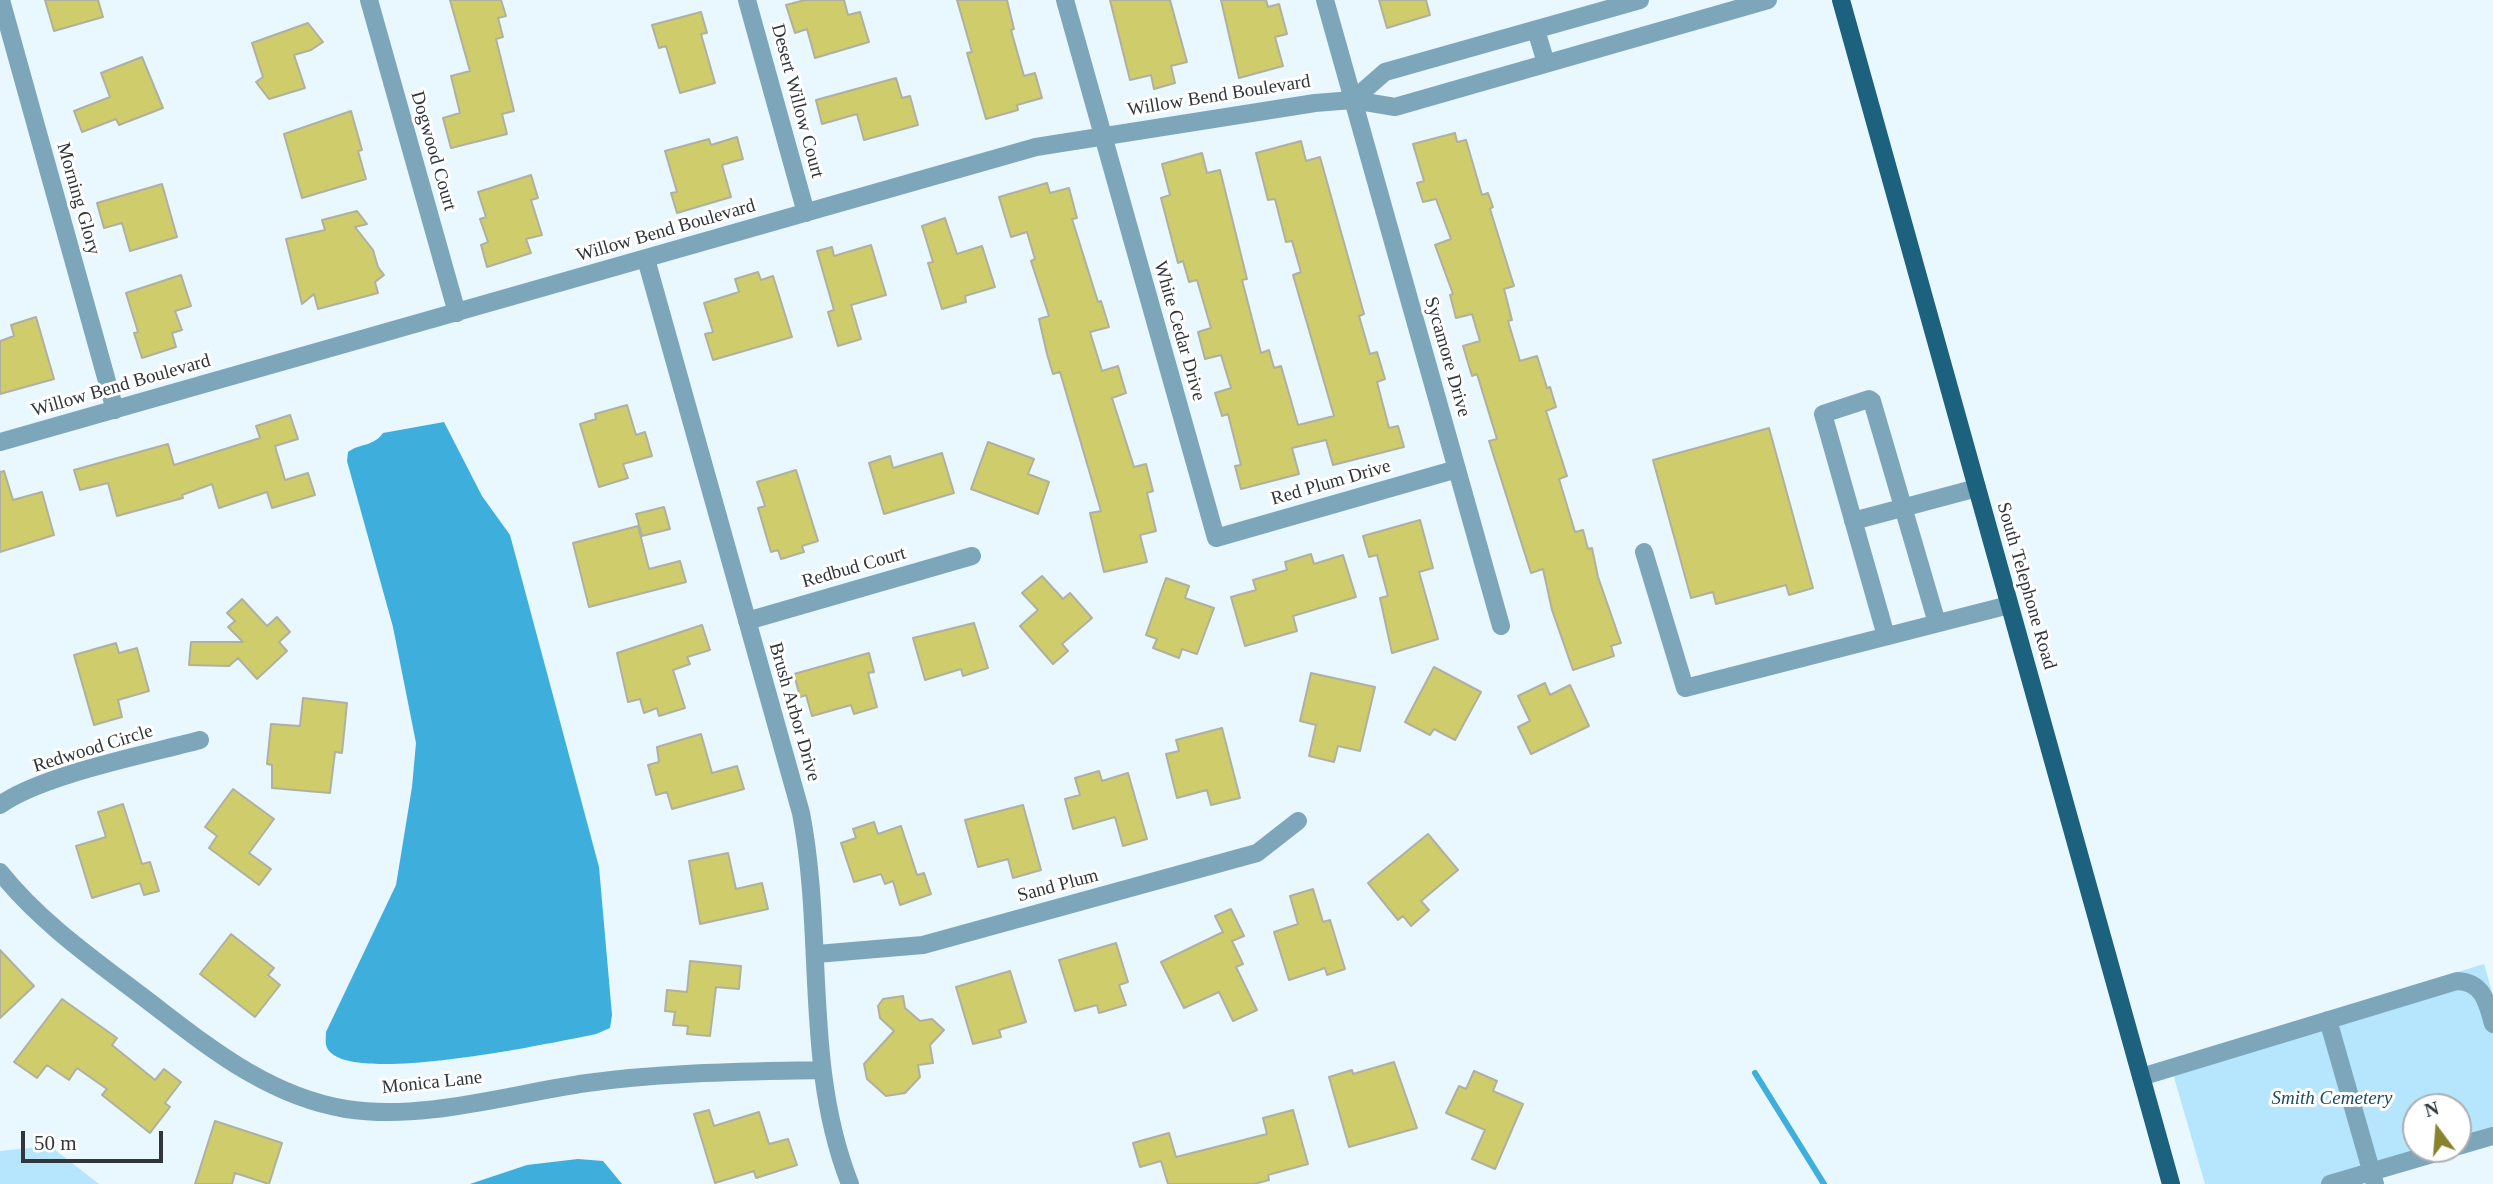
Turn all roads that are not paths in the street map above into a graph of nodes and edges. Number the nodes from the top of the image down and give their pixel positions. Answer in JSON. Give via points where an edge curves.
{"nodes":[{"id":1,"x":1,"y":0,"type":"edge"},
{"id":2,"x":369,"y":0,"type":"edge"},
{"id":3,"x":747,"y":0,"type":"edge"},
{"id":4,"x":1065,"y":0,"type":"edge"},
{"id":5,"x":1325,"y":0,"type":"edge"},
{"id":6,"x":1640,"y":0,"type":"edge"},
{"id":7,"x":1768,"y":0,"type":"edge"},
{"id":8,"x":1841,"y":0,"type":"edge"},
{"id":9,"x":1536,"y":30,"type":"junction"},
{"id":10,"x":1546,"y":63,"type":"junction"},
{"id":11,"x":1353,"y":100,"type":"junction"},
{"id":12,"x":1102,"y":135,"type":"junction"},
{"id":13,"x":806,"y":213,"type":"junction"},
{"id":14,"x":646,"y":259,"type":"junction"},
{"id":15,"x":457,"y":313,"type":"junction"},
{"id":16,"x":115,"y":410,"type":"junction"},
{"id":17,"x":0,"y":442,"type":"edge"},
{"id":18,"x":1457,"y":469,"type":"junction"},
{"id":19,"x":1977,"y":488,"type":"junction"},
{"id":20,"x":1903,"y":507,"type":"junction"},
{"id":21,"x":1853,"y":521,"type":"junction"},
{"id":22,"x":1216,"y":538,"type":"joint"},
{"id":23,"x":1644,"y":552,"type":"dead end"},
{"id":24,"x":972,"y":556,"type":"dead end"},
{"id":25,"x":2010,"y":605,"type":"junction"},
{"id":26,"x":747,"y":621,"type":"junction"},
{"id":27,"x":1937,"y":623,"type":"junction"},
{"id":28,"x":1502,"y":626,"type":"dead end"},
{"id":29,"x":1886,"y":636,"type":"junction"},
{"id":30,"x":200,"y":740,"type":"dead end"},
{"id":31,"x":0,"y":805,"type":"edge"},
{"id":32,"x":1298,"y":821,"type":"dead end"},
{"id":33,"x":0,"y":872,"type":"edge"},
{"id":34,"x":817,"y":954,"type":"junction"},
{"id":35,"x":2328,"y":1020,"type":"junction"},
{"id":36,"x":2493,"y":1024,"type":"edge"},
{"id":37,"x":821,"y":1070,"type":"junction"},
{"id":38,"x":2141,"y":1077,"type":"junction"},
{"id":39,"x":2493,"y":1136,"type":"edge"},
{"id":40,"x":2472,"y":1142,"type":"edge"},
{"id":41,"x":2412,"y":1163,"type":"edge"},
{"id":42,"x":2373,"y":1178,"type":"edge"},
{"id":43,"x":850,"y":1184,"type":"edge"},
{"id":44,"x":2171,"y":1184,"type":"edge"},
{"id":45,"x":2330,"y":1184,"type":"edge"}],
"edges":[{"from":1,"to":16,"type":"street","name":"Morning Glory"},
{"from":2,"to":15,"type":"street","name":"Dogwood Court"},
{"from":3,"to":13,"type":"street","name":"Desert Willow Court"},
{"from":4,"to":12,"type":"street","name":"White Cedar Drive"},
{"from":5,"to":11,"type":"street","name":"Sycamore Drive"},
{"from":6,"to":9,"type":"street"},
{"from":7,"to":10,"type":"street","name":"Willow Bend Boulevard"},
{"from":8,"to":19,"type":"main road","name":"South Telephone Road"},
{"from":9,"to":10,"type":"street"},
{"from":9,"to":11,"type":"street","via":[[1385,72]]},
{"from":10,"to":11,"type":"street","name":"Willow Bend Boulevard","via":[[1395,107]]},
{"from":11,"to":12,"type":"street","name":"Willow Bend Boulevard"},
{"from":11,"to":18,"type":"street","name":"Sycamore Drive"},
{"from":12,"to":13,"type":"street","name":"Willow Bend Boulevard","via":[[1036,147]]},
{"from":12,"to":22,"type":"street","name":"White Cedar Drive"},
{"from":13,"to":14,"type":"street","name":"Willow Bend Boulevard"},
{"from":14,"to":15,"type":"street","name":"Willow Bend Boulevard"},
{"from":14,"to":26,"type":"street","name":"Brush Arbor Drive"},
{"from":15,"to":16,"type":"street","name":"Willow Bend Boulevard"},
{"from":16,"to":17,"type":"street","name":"Willow Bend Boulevard"},
{"from":18,"to":22,"type":"street","name":"Red Plum Drive"},
{"from":18,"to":28,"type":"street","name":"Sycamore Drive"},
{"from":19,"to":20,"type":"street"},
{"from":19,"to":25,"type":"main road","name":"South Telephone Road"},
{"from":20,"to":21,"type":"street"},
{"from":20,"to":21,"type":"street","via":[[1869,399],[1823,413]]},
{"from":20,"to":27,"type":"street"},
{"from":21,"to":29,"type":"street"},
{"from":23,"to":29,"type":"street","via":[[1684,688]]},
{"from":24,"to":26,"type":"street","name":"Redbud Court"},
{"from":25,"to":27,"type":"street"},
{"from":25,"to":38,"type":"main road","name":"South Telephone Road"},
{"from":26,"to":34,"type":"street","name":"Brush Arbor Drive","via":[[801,813]]},
{"from":27,"to":29,"type":"street"},
{"from":30,"to":31,"type":"street","name":"Redwood Circle","via":[[72,775]]},
{"from":32,"to":34,"type":"street","name":"Sand Plum","via":[[1257,853],[990,927],[923,945]]},
{"from":33,"to":37,"type":"street","name":"Monica Lane","via":[[67,939],[226,1060],[275,1087],[345,1108],[416,1110],[664,1074]]},
{"from":34,"to":37,"type":"street","name":"Brush Arbor Drive"},
{"from":35,"to":36,"type":"street","via":[[2457,981],[2482,990]]},
{"from":35,"to":38,"type":"street"},
{"from":35,"to":42,"type":"street"},
{"from":37,"to":43,"type":"street","name":"Brush Arbor Drive","via":[[831,1126]]},
{"from":38,"to":44,"type":"main road","name":"South Telephone Road"},
{"from":39,"to":40,"type":"street"},
{"from":41,"to":42,"type":"street"},
{"from":42,"to":45,"type":"street"}]}
